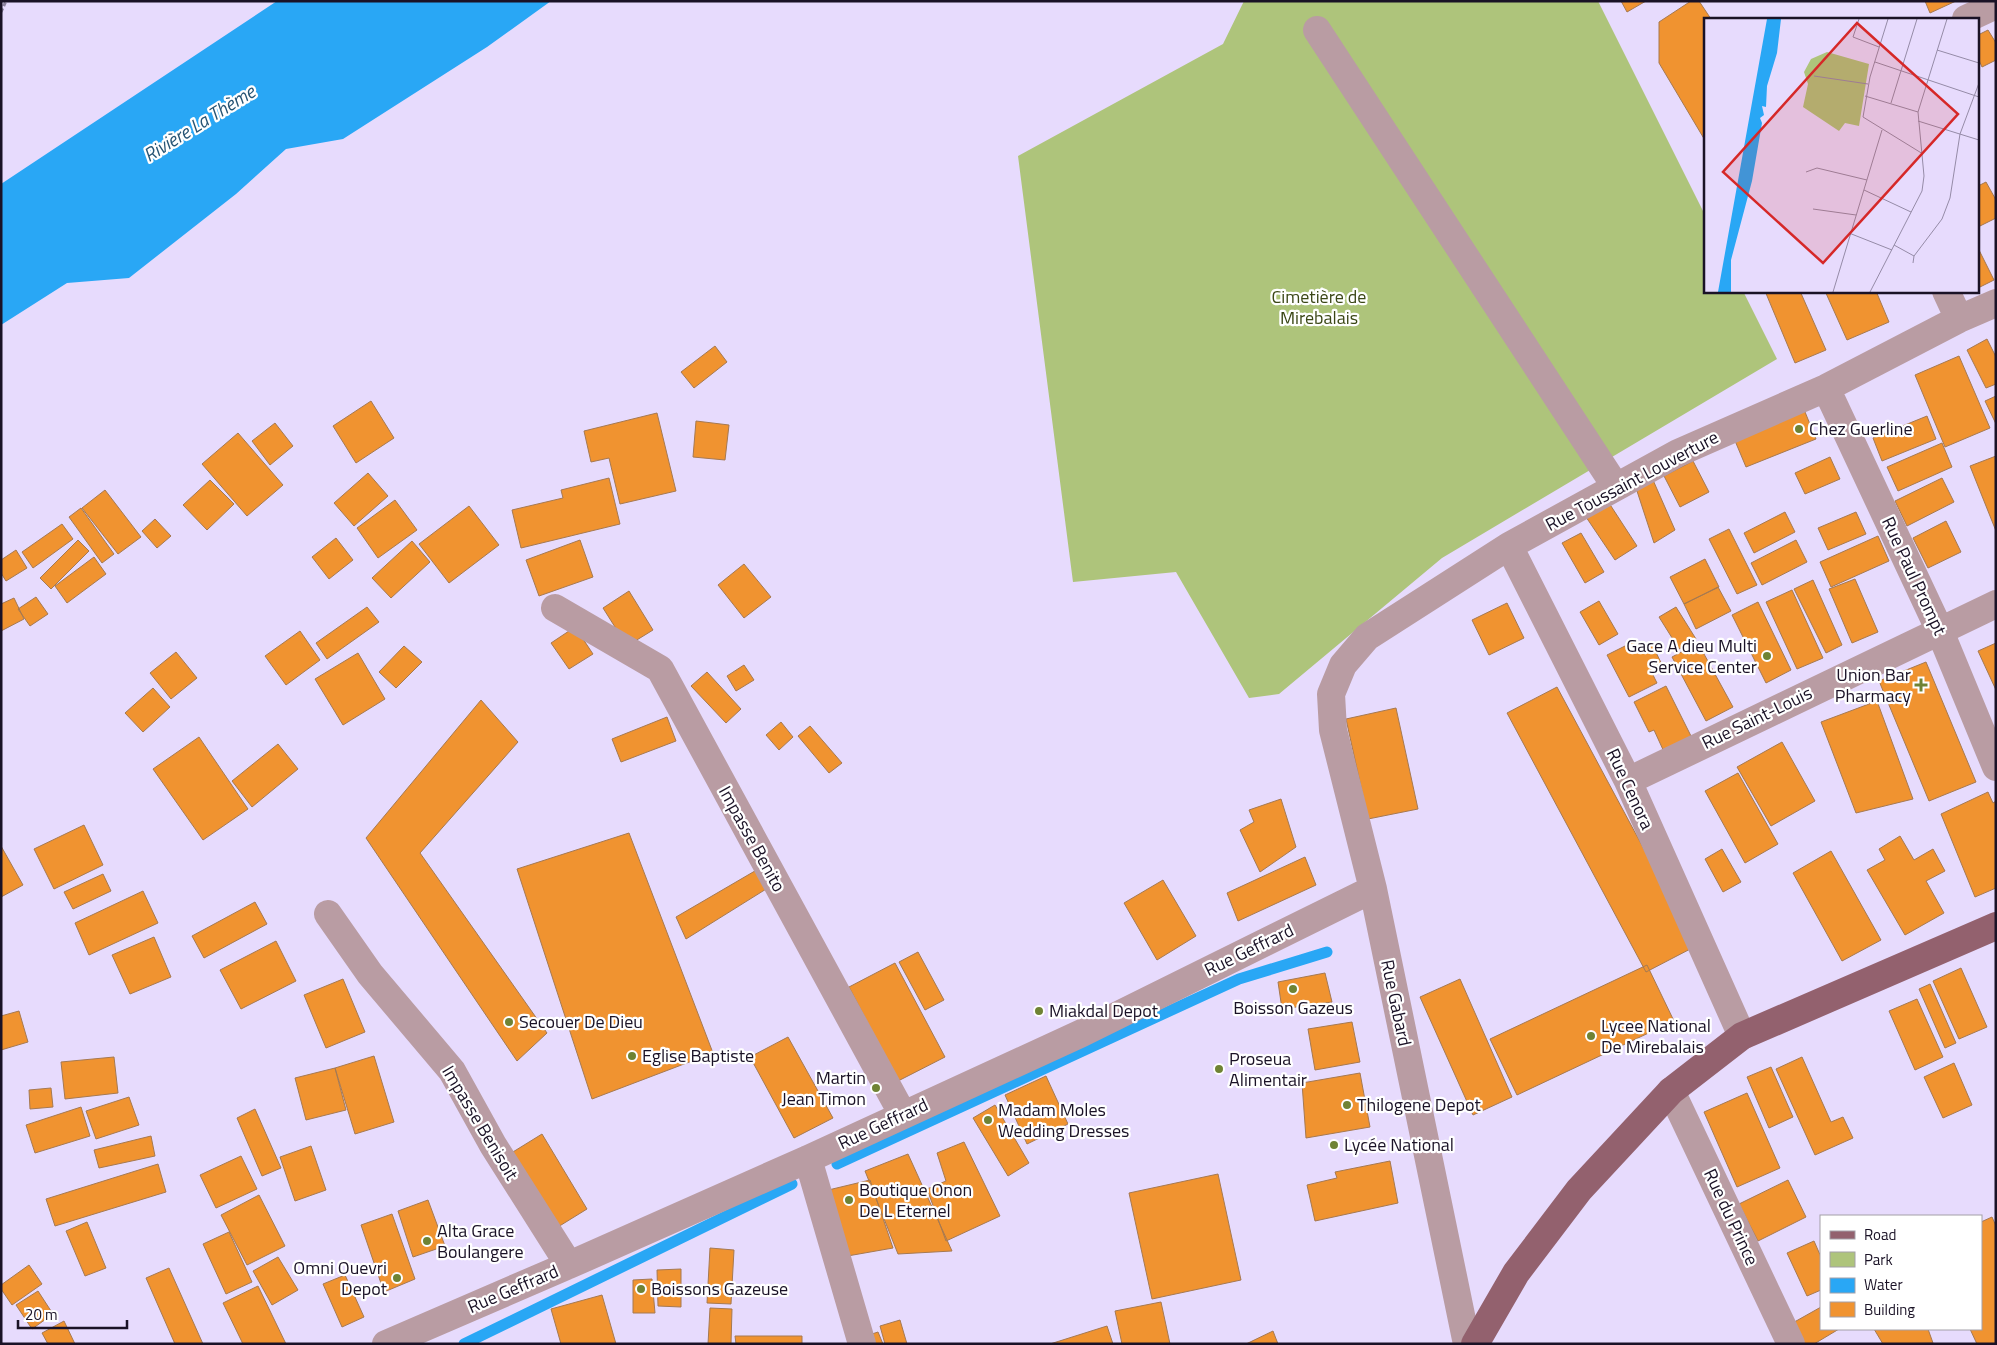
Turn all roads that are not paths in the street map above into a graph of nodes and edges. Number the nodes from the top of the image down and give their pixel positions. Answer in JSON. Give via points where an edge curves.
{"nodes":[{"id":1,"x":1996,"y":5,"type":"edge"},
{"id":2,"x":1968,"y":18,"type":"edge"},
{"id":3,"x":1317,"y":30,"type":"dead end"},
{"id":4,"x":1946,"y":292,"type":"edge"},
{"id":5,"x":1996,"y":303,"type":"edge"},
{"id":6,"x":1959,"y":320,"type":"junction"},
{"id":7,"x":1826,"y":388,"type":"junction"},
{"id":8,"x":1616,"y":487,"type":"junction"},
{"id":9,"x":1508,"y":546,"type":"junction"},
{"id":10,"x":1996,"y":604,"type":"edge"},
{"id":11,"x":555,"y":608,"type":"dead end"},
{"id":12,"x":1939,"y":630,"type":"junction"},
{"id":13,"x":1343,"y":665,"type":"joint"},
{"id":14,"x":1996,"y":767,"type":"edge"},
{"id":15,"x":1628,"y":781,"type":"junction"},
{"id":16,"x":1373,"y":889,"type":"junction"},
{"id":17,"x":328,"y":914,"type":"dead end"},
{"id":18,"x":1996,"y":926,"type":"edge"},
{"id":19,"x":1742,"y":1036,"type":"junction"},
{"id":20,"x":1671,"y":1091,"type":"junction"},
{"id":21,"x":903,"y":1115,"type":"junction"},
{"id":22,"x":808,"y":1159,"type":"junction"},
{"id":23,"x":569,"y":1266,"type":"junction"},
{"id":24,"x":389,"y":1343,"type":"edge"},
{"id":25,"x":862,"y":1344,"type":"edge"},
{"id":26,"x":1467,"y":1344,"type":"edge"},
{"id":27,"x":1474,"y":1344,"type":"edge"},
{"id":28,"x":1791,"y":1344,"type":"edge"}],
"edges":[{"from":1,"to":2,"type":"street"},
{"from":3,"to":8,"type":"street"},
{"from":4,"to":6,"type":"street"},
{"from":5,"to":6,"type":"street","name":"Rue Toussaint Louverture"},
{"from":6,"to":7,"type":"street","name":"Rue Toussaint Louverture"},
{"from":7,"to":8,"type":"street","name":"Rue Toussaint Louverture","via":[[1678,453]]},
{"from":7,"to":12,"type":"street","name":"Rue Paul Prompt"},
{"from":8,"to":9,"type":"street","name":"Rue Toussaint Louverture"},
{"from":9,"to":13,"type":"street","name":"Rue Toussaint Louverture","via":[[1367,637]]},
{"from":9,"to":15,"type":"street","name":"Rue Cenora"},
{"from":10,"to":12,"type":"street","name":"Rue Saint-Louis"},
{"from":11,"to":21,"type":"street","name":"Impasse Benito","via":[[660,668]]},
{"from":12,"to":14,"type":"street","name":"Rue Paul Prompt"},
{"from":12,"to":15,"type":"street","name":"Rue Saint-Louis"},
{"from":13,"to":16,"type":"street","name":"Rue Gabard","via":[[1331,694],[1333,730]]},
{"from":15,"to":19,"type":"street","name":"Rue Cenora"},
{"from":16,"to":21,"type":"street","name":"Rue Geffrard","via":[[1082,1033]]},
{"from":16,"to":26,"type":"street","name":"Rue Gabard"},
{"from":17,"to":23,"type":"street","name":"Impasse Benisoit","via":[[370,974],[452,1071],[493,1145]]},
{"from":18,"to":19,"type":"main road"},
{"from":19,"to":20,"type":"main road"},
{"from":20,"to":27,"type":"main road","via":[[1579,1190],[1516,1274]]},
{"from":20,"to":28,"type":"street","name":"Rue du Prince"},
{"from":21,"to":22,"type":"street","name":"Rue Geffrard"},
{"from":22,"to":23,"type":"street","name":"Rue Geffrard"},
{"from":22,"to":25,"type":"street"},
{"from":23,"to":24,"type":"street","name":"Rue Geffrard"}]}
